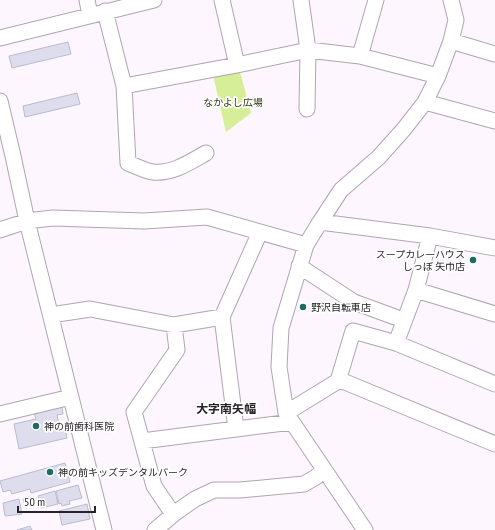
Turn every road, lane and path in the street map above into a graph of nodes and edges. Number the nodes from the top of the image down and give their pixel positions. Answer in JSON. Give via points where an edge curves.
{"nodes":[{"id":1,"x":87,"y":0,"type":"edge"},
{"id":2,"x":154,"y":0,"type":"edge"},
{"id":3,"x":222,"y":0,"type":"edge"},
{"id":4,"x":301,"y":0,"type":"edge"},
{"id":5,"x":376,"y":0,"type":"edge"},
{"id":6,"x":451,"y":0,"type":"edge"},
{"id":7,"x":98,"y":13,"type":"junction"},
{"id":8,"x":0,"y":38,"type":"edge"},
{"id":9,"x":451,"y":41,"type":"junction"},
{"id":10,"x":308,"y":50,"type":"junction"},
{"id":11,"x":495,"y":54,"type":"edge"},
{"id":12,"x":360,"y":56,"type":"junction"},
{"id":13,"x":237,"y":65,"type":"junction"},
{"id":14,"x":438,"y":76,"type":"junction"},
{"id":15,"x":124,"y":86,"type":"junction"},
{"id":16,"x":0,"y":101,"type":"edge"},
{"id":17,"x":425,"y":102,"type":"junction"},
{"id":18,"x":307,"y":109,"type":"dead end"},
{"id":19,"x":495,"y":121,"type":"edge"},
{"id":20,"x":206,"y":153,"type":"dead end"},
{"id":21,"x":27,"y":221,"type":"junction"},
{"id":22,"x":320,"y":222,"type":"junction"},
{"id":23,"x":0,"y":230,"type":"edge"},
{"id":24,"x":260,"y":232,"type":"junction"},
{"id":25,"x":430,"y":236,"type":"junction"},
{"id":26,"x":306,"y":245,"type":"junction"},
{"id":27,"x":495,"y":248,"type":"edge"},
{"id":28,"x":299,"y":266,"type":"junction"},
{"id":29,"x":416,"y":290,"type":"junction"},
{"id":30,"x":495,"y":314,"type":"edge"},
{"id":31,"x":51,"y":315,"type":"junction"},
{"id":32,"x":222,"y":317,"type":"junction"},
{"id":33,"x":395,"y":317,"type":"dead end"},
{"id":34,"x":174,"y":325,"type":"junction"},
{"id":35,"x":396,"y":343,"type":"junction"},
{"id":36,"x":338,"y":381,"type":"junction"},
{"id":37,"x":495,"y":384,"type":"edge"},
{"id":38,"x":70,"y":397,"type":"junction"},
{"id":39,"x":0,"y":414,"type":"edge"},
{"id":40,"x":289,"y":418,"type":"junction"},
{"id":41,"x":236,"y":429,"type":"junction"},
{"id":42,"x":142,"y":441,"type":"junction"},
{"id":43,"x":495,"y":444,"type":"edge"},
{"id":44,"x":324,"y":469,"type":"junction"},
{"id":45,"x":174,"y":514,"type":"junction"},
{"id":46,"x":104,"y":530,"type":"edge"},
{"id":47,"x":155,"y":530,"type":"edge"},
{"id":48,"x":365,"y":530,"type":"edge"}],
"edges":[{"from":1,"to":7,"type":"street"},
{"from":2,"to":7,"type":"street"},
{"from":3,"to":13,"type":"street"},
{"from":4,"to":10,"type":"street"},
{"from":5,"to":12,"type":"street"},
{"from":6,"to":9,"type":"street","via":[[456,20]]},
{"from":7,"to":8,"type":"street"},
{"from":7,"to":15,"type":"street"},
{"from":9,"to":11,"type":"street"},
{"from":9,"to":14,"type":"street"},
{"from":10,"to":12,"type":"street"},
{"from":10,"to":13,"type":"street"},
{"from":10,"to":18,"type":"street"},
{"from":12,"to":14,"type":"street"},
{"from":13,"to":15,"type":"street"},
{"from":14,"to":17,"type":"street"},
{"from":15,"to":20,"type":"street","via":[[128,163],[152,172],[172,170]]},
{"from":16,"to":21,"type":"street"},
{"from":17,"to":19,"type":"street"},
{"from":17,"to":22,"type":"street","via":[[378,157],[342,190]]},
{"from":21,"to":23,"type":"street"},
{"from":21,"to":24,"type":"street","via":[[53,218],[144,221],[207,217]]},
{"from":21,"to":31,"type":"street"},
{"from":22,"to":25,"type":"street"},
{"from":22,"to":26,"type":"street"},
{"from":24,"to":26,"type":"street"},
{"from":24,"to":32,"type":"street"},
{"from":25,"to":27,"type":"street"},
{"from":25,"to":29,"type":"street"},
{"from":26,"to":28,"type":"street"},
{"from":28,"to":33,"type":"street","via":[[354,302]]},
{"from":28,"to":40,"type":"street","via":[[281,328],[279,367]]},
{"from":29,"to":30,"type":"street"},
{"from":29,"to":35,"type":"street"},
{"from":31,"to":34,"type":"street","via":[[90,309]]},
{"from":31,"to":38,"type":"street"},
{"from":32,"to":34,"type":"street"},
{"from":32,"to":41,"type":"street"},
{"from":34,"to":42,"type":"street","via":[[177,350],[134,412]]},
{"from":35,"to":36,"type":"street","via":[[353,331]]},
{"from":35,"to":37,"type":"street"},
{"from":36,"to":40,"type":"street"},
{"from":36,"to":43,"type":"street"},
{"from":38,"to":39,"type":"street"},
{"from":38,"to":46,"type":"street"},
{"from":40,"to":41,"type":"street"},
{"from":40,"to":44,"type":"street"},
{"from":41,"to":42,"type":"street"},
{"from":42,"to":45,"type":"street","via":[[154,486]]},
{"from":44,"to":45,"type":"street","via":[[316,478],[304,484],[214,490],[195,499]]},
{"from":44,"to":48,"type":"street"},
{"from":45,"to":47,"type":"street"}]}
